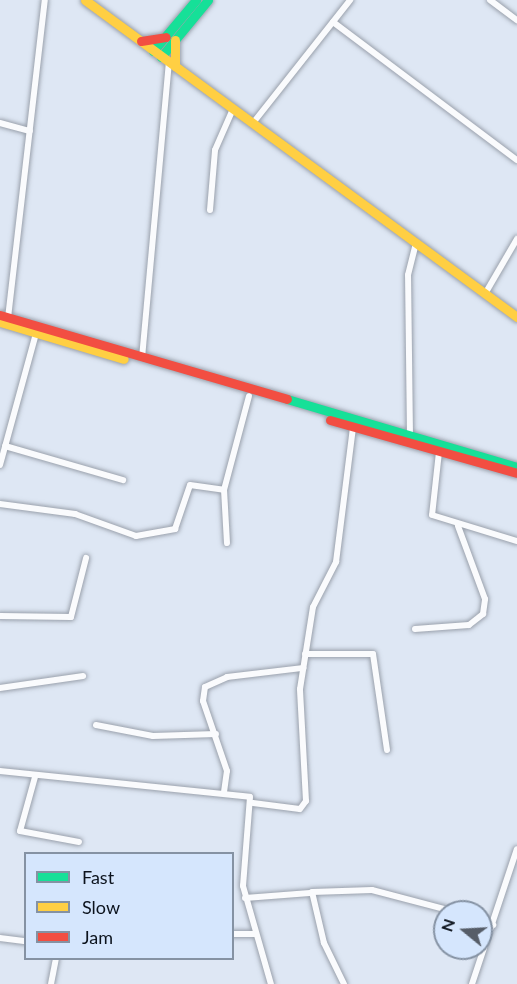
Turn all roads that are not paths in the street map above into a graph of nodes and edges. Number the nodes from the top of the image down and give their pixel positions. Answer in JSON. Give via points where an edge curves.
{"nodes":[{"id":1,"x":45,"y":0,"type":"edge"},
{"id":2,"x":85,"y":0,"type":"edge"},
{"id":3,"x":196,"y":0,"type":"edge"},
{"id":4,"x":208,"y":0,"type":"edge"},
{"id":5,"x":350,"y":0,"type":"edge"},
{"id":6,"x":490,"y":0,"type":"edge"},
{"id":7,"x":517,"y":20,"type":"edge"},
{"id":8,"x":333,"y":22,"type":"junction"},
{"id":9,"x":171,"y":38,"type":"junction"},
{"id":10,"x":141,"y":42,"type":"junction"},
{"id":11,"x":153,"y":51,"type":"junction"},
{"id":12,"x":169,"y":62,"type":"junction"},
{"id":13,"x":233,"y":109,"type":"junction"},
{"id":14,"x":0,"y":123,"type":"edge"},
{"id":15,"x":253,"y":124,"type":"junction"},
{"id":16,"x":30,"y":131,"type":"junction"},
{"id":17,"x":517,"y":159,"type":"edge"},
{"id":18,"x":210,"y":210,"type":"dead end"},
{"id":19,"x":517,"y":239,"type":"edge"},
{"id":20,"x":416,"y":243,"type":"junction"},
{"id":21,"x":491,"y":276,"type":"junction"},
{"id":22,"x":474,"y":286,"type":"junction"},
{"id":23,"x":485,"y":294,"type":"junction"},
{"id":24,"x":517,"y":317,"type":"edge"},
{"id":25,"x":3,"y":320,"type":"edge"},
{"id":26,"x":36,"y":333,"type":"junction"},
{"id":27,"x":146,"y":362,"type":"junction"},
{"id":28,"x":249,"y":396,"type":"junction"},
{"id":29,"x":353,"y":427,"type":"junction"},
{"id":30,"x":410,"y":437,"type":"junction"},
{"id":31,"x":5,"y":446,"type":"junction"},
{"id":32,"x":439,"y":452,"type":"junction"},
{"id":33,"x":0,"y":465,"type":"edge"},
{"id":34,"x":517,"y":467,"type":"edge"},
{"id":35,"x":517,"y":473,"type":"edge"},
{"id":36,"x":123,"y":480,"type":"dead end"},
{"id":37,"x":224,"y":490,"type":"junction"},
{"id":38,"x":0,"y":504,"type":"edge"},
{"id":39,"x":458,"y":526,"type":"junction"},
{"id":40,"x":517,"y":541,"type":"edge"},
{"id":41,"x":227,"y":543,"type":"dead end"},
{"id":42,"x":86,"y":558,"type":"dead end"},
{"id":43,"x":0,"y":616,"type":"edge"},
{"id":44,"x":415,"y":629,"type":"dead end"},
{"id":45,"x":305,"y":654,"type":"junction"},
{"id":46,"x":303,"y":668,"type":"junction"},
{"id":47,"x":83,"y":676,"type":"dead end"},
{"id":48,"x":0,"y":688,"type":"edge"},
{"id":49,"x":96,"y":725,"type":"dead end"},
{"id":50,"x":216,"y":734,"type":"junction"},
{"id":51,"x":387,"y":750,"type":"dead end"},
{"id":52,"x":0,"y":771,"type":"edge"},
{"id":53,"x":35,"y":777,"type":"junction"},
{"id":54,"x":224,"y":792,"type":"junction"},
{"id":55,"x":253,"y":802,"type":"junction"},
{"id":56,"x":79,"y":842,"type":"dead end"},
{"id":57,"x":517,"y":851,"type":"edge"},
{"id":58,"x":310,"y":893,"type":"junction"},
{"id":59,"x":246,"y":898,"type":"junction"},
{"id":60,"x":433,"y":906,"type":"edge"},
{"id":61,"x":493,"y":925,"type":"edge"},
{"id":62,"x":255,"y":931,"type":"junction"},
{"id":63,"x":234,"y":934,"type":"edge"},
{"id":64,"x":0,"y":938,"type":"edge"},
{"id":65,"x":24,"y":941,"type":"edge"},
{"id":66,"x":56,"y":960,"type":"edge"},
{"id":67,"x":481,"y":960,"type":"edge"},
{"id":68,"x":51,"y":984,"type":"edge"},
{"id":69,"x":271,"y":984,"type":"edge"},
{"id":70,"x":344,"y":984,"type":"edge"},
{"id":71,"x":472,"y":984,"type":"edge"}],
"edges":[{"from":1,"to":16,"type":"street"},
{"from":2,"to":10,"type":"main road"},
{"from":3,"to":9,"type":"main road"},
{"from":4,"to":9,"type":"main road"},
{"from":5,"to":8,"type":"street"},
{"from":6,"to":7,"type":"street"},
{"from":8,"to":15,"type":"street"},
{"from":8,"to":17,"type":"street"},
{"from":9,"to":10,"type":"main road"},
{"from":9,"to":11,"type":"main road"},
{"from":9,"to":12,"type":"main road"},
{"from":9,"to":12,"type":"main road"},
{"from":10,"to":11,"type":"main road"},
{"from":11,"to":12,"type":"main road"},
{"from":12,"to":13,"type":"main road"},
{"from":12,"to":27,"type":"street"},
{"from":13,"to":15,"type":"main road"},
{"from":13,"to":18,"type":"street","via":[[215,150]]},
{"from":14,"to":16,"type":"street"},
{"from":15,"to":20,"type":"main road"},
{"from":16,"to":25,"type":"street"},
{"from":19,"to":21,"type":"street"},
{"from":20,"to":22,"type":"main road"},
{"from":20,"to":30,"type":"street","via":[[408,275]]},
{"from":21,"to":22,"type":"street"},
{"from":21,"to":23,"type":"street"},
{"from":22,"to":23,"type":"main road"},
{"from":23,"to":24,"type":"main road"},
{"from":25,"to":26,"type":"main road"},
{"from":25,"to":27,"type":"main road"},
{"from":26,"to":27,"type":"main road"},
{"from":26,"to":31,"type":"street"},
{"from":27,"to":28,"type":"main road"},
{"from":27,"to":30,"type":"main road"},
{"from":28,"to":29,"type":"main road"},
{"from":28,"to":37,"type":"street"},
{"from":29,"to":32,"type":"main road"},
{"from":29,"to":45,"type":"street","via":[[336,562],[316,597]]},
{"from":30,"to":34,"type":"main road"},
{"from":31,"to":33,"type":"street"},
{"from":31,"to":36,"type":"street"},
{"from":32,"to":35,"type":"main road"},
{"from":32,"to":39,"type":"street","via":[[431,513]]},
{"from":37,"to":38,"type":"street","via":[[190,485],[175,529],[135,536],[75,514]]},
{"from":37,"to":41,"type":"street"},
{"from":39,"to":40,"type":"street"},
{"from":39,"to":44,"type":"street","via":[[485,598],[483,614],[469,625]]},
{"from":42,"to":43,"type":"street","via":[[71,617]]},
{"from":45,"to":46,"type":"street"},
{"from":45,"to":51,"type":"street","via":[[374,654]]},
{"from":46,"to":50,"type":"street","via":[[207,684],[203,701]]},
{"from":46,"to":55,"type":"street","via":[[299,707],[308,774],[305,805]]},
{"from":47,"to":48,"type":"street"},
{"from":49,"to":50,"type":"street","via":[[153,736]]},
{"from":50,"to":54,"type":"street","via":[[227,771]]},
{"from":52,"to":53,"type":"street"},
{"from":53,"to":54,"type":"street"},
{"from":53,"to":56,"type":"street","via":[[20,831]]},
{"from":54,"to":55,"type":"street"},
{"from":55,"to":59,"type":"street","via":[[242,869]]},
{"from":57,"to":61,"type":"street"},
{"from":58,"to":59,"type":"street"},
{"from":58,"to":60,"type":"street","via":[[354,887]]},
{"from":58,"to":70,"type":"street","via":[[324,943]]},
{"from":59,"to":62,"type":"street"},
{"from":62,"to":63,"type":"street"},
{"from":62,"to":69,"type":"street"},
{"from":64,"to":65,"type":"street"},
{"from":66,"to":68,"type":"street"},
{"from":67,"to":71,"type":"street"}]}
